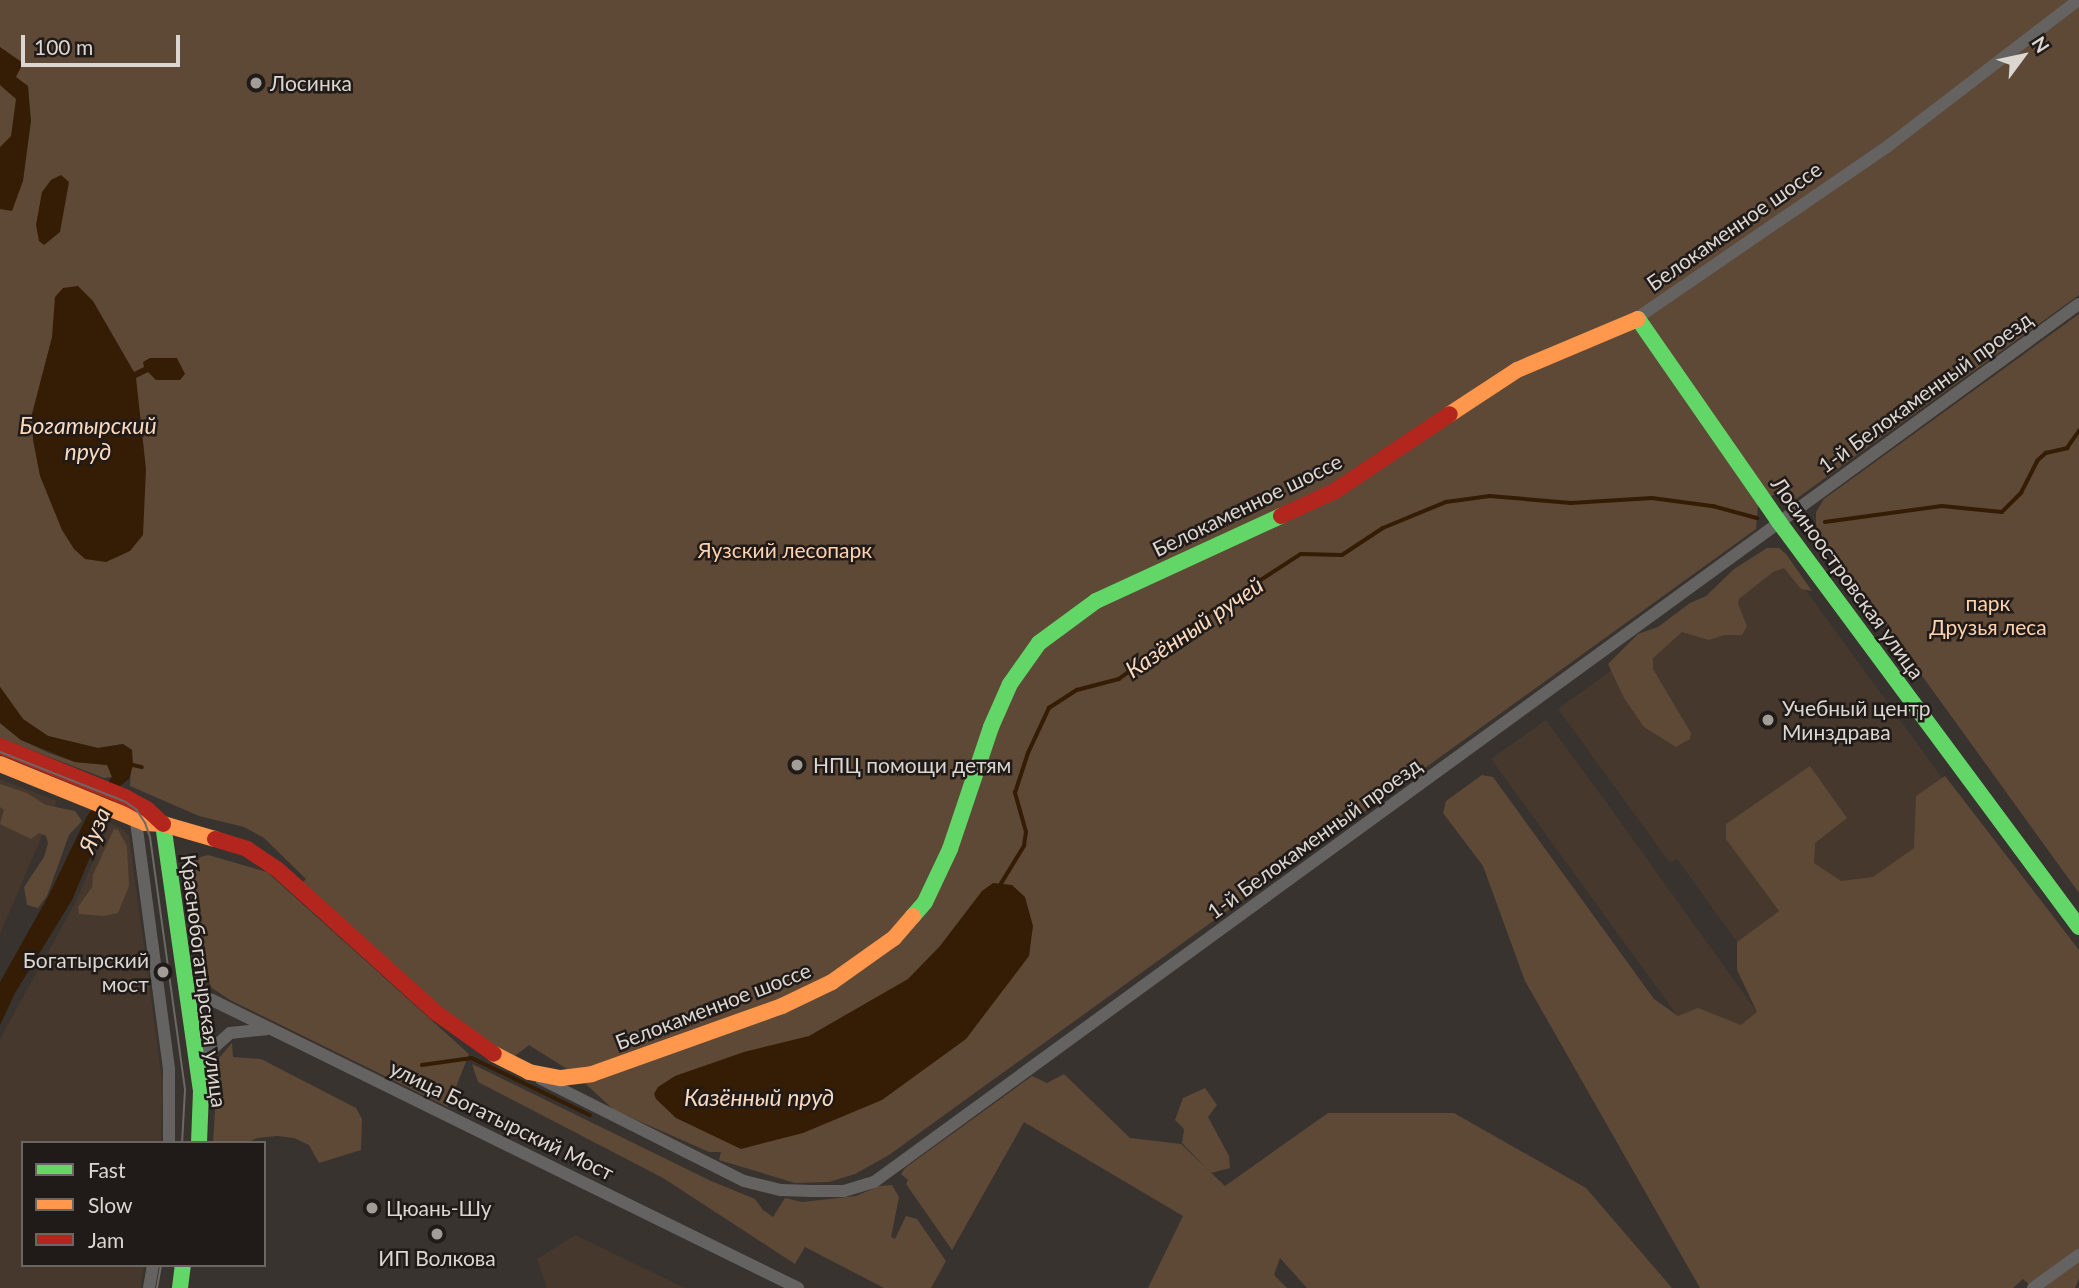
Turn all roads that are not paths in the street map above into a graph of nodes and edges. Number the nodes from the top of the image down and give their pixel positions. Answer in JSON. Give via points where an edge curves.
{"nodes":[{"id":1,"x":2078,"y":0,"type":"edge"},
{"id":2,"x":2079,"y":304,"type":"edge"},
{"id":3,"x":1637,"y":318,"type":"junction"},
{"id":4,"x":1779,"y":522,"type":"junction"},
{"id":5,"x":0,"y":746,"type":"edge"},
{"id":6,"x":0,"y":764,"type":"edge"},
{"id":7,"x":68,"y":783,"type":"junction"},
{"id":8,"x":129,"y":808,"type":"junction"},
{"id":9,"x":163,"y":824,"type":"junction"},
{"id":10,"x":2079,"y":927,"type":"edge"},
{"id":11,"x":186,"y":991,"type":"junction"},
{"id":12,"x":267,"y":1028,"type":"junction"},
{"id":13,"x":196,"y":1052,"type":"junction"},
{"id":14,"x":529,"y":1072,"type":"junction"},
{"id":15,"x":169,"y":1141,"type":"edge"},
{"id":16,"x":199,"y":1141,"type":"edge"},
{"id":17,"x":2079,"y":1255,"type":"edge"},
{"id":18,"x":153,"y":1267,"type":"edge"},
{"id":19,"x":183,"y":1267,"type":"edge"},
{"id":20,"x":149,"y":1288,"type":"edge"},
{"id":21,"x":180,"y":1288,"type":"edge"},
{"id":22,"x":798,"y":1288,"type":"edge"},
{"id":23,"x":2033,"y":1288,"type":"edge"}],
"edges":[{"from":1,"to":3,"type":"street","name":"Белокаменное шоссе","via":[[1888,146]]},
{"from":2,"to":4,"type":"street","name":"1-й Белокаменный проезд"},
{"from":3,"to":4,"type":"street","name":"Лосиноостровская улица"},
{"from":3,"to":14,"type":"street","name":"Белокаменное шоссе","via":[[1517,370],[1335,491],[1096,601],[1039,643],[1010,684],[991,727],[950,849],[925,902],[875,953],[832,982],[782,1006],[592,1074],[561,1078]]},
{"from":4,"to":10,"type":"street","name":"Лосиноостровская улица"},
{"from":4,"to":14,"type":"street","name":"1-й Белокаменный проезд","via":[[874,1182],[844,1191],[813,1191],[781,1190],[744,1181]]},
{"from":5,"to":7,"type":"street"},
{"from":6,"to":7,"type":"street"},
{"from":7,"to":8,"type":"street"},
{"from":8,"to":9,"type":"street"},
{"from":8,"to":15,"type":"street","via":[[169,1070]]},
{"from":9,"to":11,"type":"street","name":"Краснобогатырская улица"},
{"from":9,"to":14,"type":"street","via":[[262,857],[435,1012],[486,1050]]},
{"from":11,"to":12,"type":"street","name":"улица Богатырский Мост"},
{"from":11,"to":13,"type":"street","name":"Краснобогатырская улица"},
{"from":12,"to":13,"type":"street","via":[[230,1033],[210,1051]]},
{"from":12,"to":22,"type":"street","name":"улица Богатырский Мост"},
{"from":13,"to":16,"type":"street","name":"Краснобогатырская улица","via":[[201,1091]]},
{"from":17,"to":23,"type":"street"},
{"from":18,"to":20,"type":"street"},
{"from":19,"to":21,"type":"street"}]}
